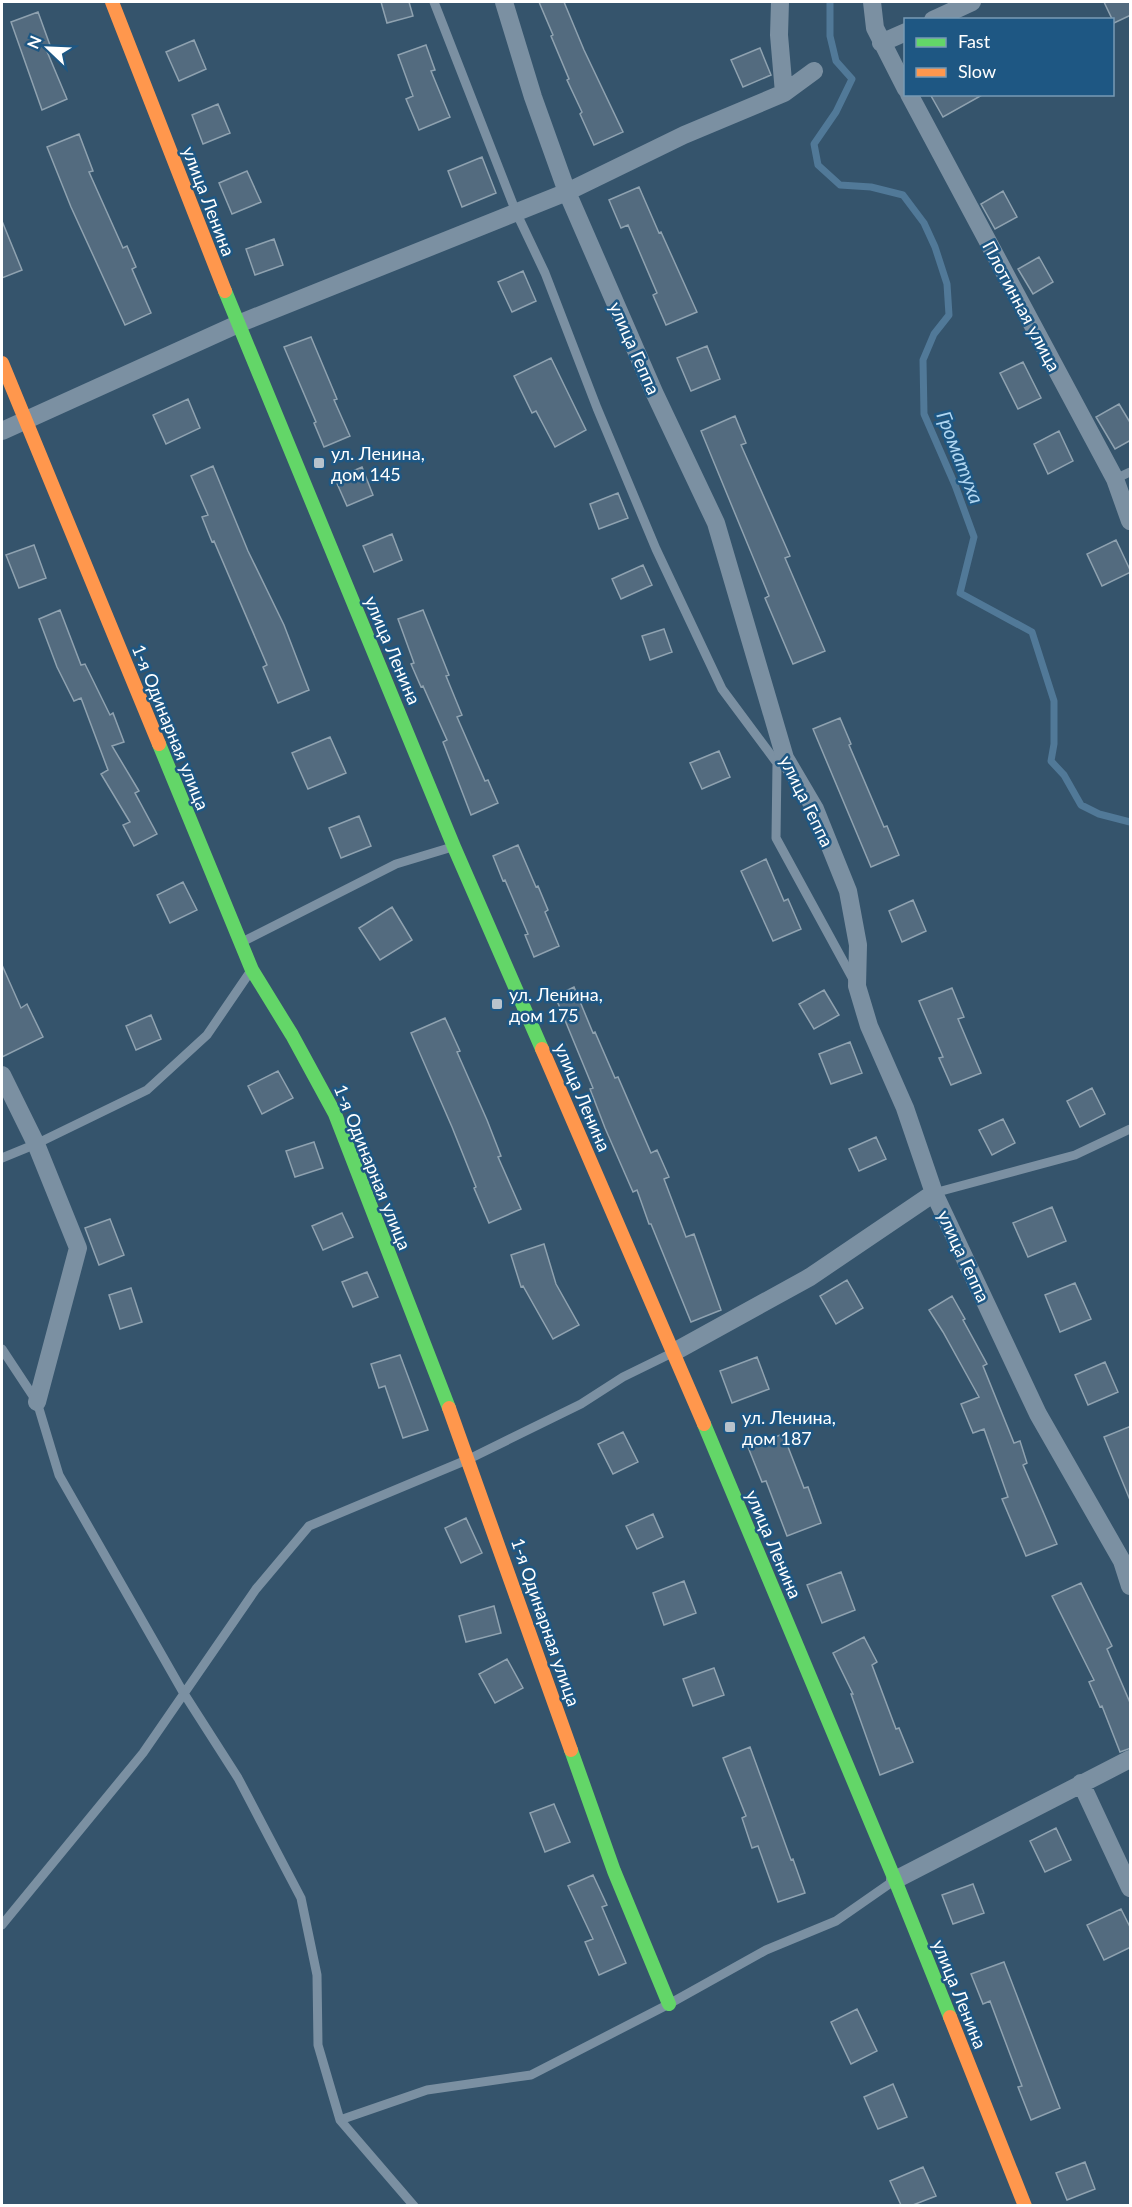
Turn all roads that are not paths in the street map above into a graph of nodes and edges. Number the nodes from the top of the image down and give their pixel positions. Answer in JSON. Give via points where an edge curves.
{"nodes":[{"id":1,"x":112,"y":2,"type":"edge"},
{"id":2,"x":434,"y":2,"type":"edge"},
{"id":3,"x":504,"y":2,"type":"edge"},
{"id":4,"x":780,"y":2,"type":"edge"},
{"id":5,"x":872,"y":2,"type":"edge"},
{"id":6,"x":972,"y":2,"type":"edge"},
{"id":7,"x":937,"y":18,"type":"edge"},
{"id":8,"x":904,"y":33,"type":"edge"},
{"id":9,"x":881,"y":44,"type":"junction"},
{"id":10,"x":814,"y":71,"type":"dead end"},
{"id":11,"x":904,"y":85,"type":"edge"},
{"id":12,"x":784,"y":93,"type":"junction"},
{"id":13,"x":910,"y":96,"type":"edge"},
{"id":14,"x":567,"y":192,"type":"junction"},
{"id":15,"x":516,"y":212,"type":"junction"},
{"id":16,"x":238,"y":324,"type":"junction"},
{"id":17,"x":2,"y":363,"type":"edge"},
{"id":18,"x":26,"y":421,"type":"junction"},
{"id":19,"x":2,"y":431,"type":"edge"},
{"id":20,"x":1123,"y":476,"type":"edge"},
{"id":21,"x":1131,"y":521,"type":"edge"},
{"id":22,"x":781,"y":761,"type":"junction"},
{"id":23,"x":454,"y":847,"type":"junction"},
{"id":24,"x":240,"y":943,"type":"junction"},
{"id":25,"x":252,"y":970,"type":"junction"},
{"id":26,"x":857,"y":986,"type":"junction"},
{"id":27,"x":2,"y":1075,"type":"edge"},
{"id":28,"x":1131,"y":1129,"type":"edge"},
{"id":29,"x":36,"y":1144,"type":"junction"},
{"id":30,"x":2,"y":1158,"type":"edge"},
{"id":31,"x":934,"y":1193,"type":"junction"},
{"id":32,"x":2,"y":1349,"type":"edge"},
{"id":33,"x":674,"y":1352,"type":"junction"},
{"id":34,"x":37,"y":1402,"type":"junction"},
{"id":35,"x":469,"y":1460,"type":"junction"},
{"id":36,"x":1131,"y":1586,"type":"edge"},
{"id":37,"x":183,"y":1692,"type":"junction"},
{"id":38,"x":1131,"y":1758,"type":"edge"},
{"id":39,"x":1081,"y":1783,"type":"junction"},
{"id":40,"x":895,"y":1880,"type":"junction"},
{"id":41,"x":1131,"y":1888,"type":"edge"},
{"id":42,"x":2,"y":1925,"type":"edge"},
{"id":43,"x":669,"y":2004,"type":"junction"},
{"id":44,"x":340,"y":2120,"type":"junction"},
{"id":45,"x":414,"y":2205,"type":"edge"},
{"id":46,"x":1025,"y":2205,"type":"edge"}],
"edges":[{"from":1,"to":16,"type":"main road","name":"улица Ленина"},
{"from":2,"to":15,"type":"lane"},
{"from":3,"to":14,"type":"street","name":"улица Геппа"},
{"from":4,"to":12,"type":"street"},
{"from":5,"to":9,"type":"street"},
{"from":6,"to":7,"type":"street"},
{"from":8,"to":9,"type":"street"},
{"from":9,"to":11,"type":"street"},
{"from":10,"to":12,"type":"street"},
{"from":12,"to":14,"type":"street","via":[[684,135]]},
{"from":13,"to":20,"type":"street","name":"Плотинная улица"},
{"from":14,"to":15,"type":"street"},
{"from":14,"to":22,"type":"street","name":"улица Геппа","via":[[716,523]]},
{"from":15,"to":16,"type":"street"},
{"from":15,"to":22,"type":"lane","via":[[545,273],[656,549],[722,689]]},
{"from":16,"to":18,"type":"street"},
{"from":16,"to":23,"type":"main road","name":"улица Ленина"},
{"from":17,"to":18,"type":"main road","name":"1-я Одинарная улица"},
{"from":18,"to":19,"type":"street"},
{"from":18,"to":24,"type":"main road","name":"1-я Одинарная улица"},
{"from":20,"to":21,"type":"street","name":"Плотинная улица"},
{"from":22,"to":26,"type":"street","name":"улица Геппа","via":[[815,809],[848,891],[858,945]]},
{"from":22,"to":26,"type":"lane","via":[[776,838]]},
{"from":23,"to":24,"type":"lane","via":[[396,864]]},
{"from":23,"to":33,"type":"main road","name":"улица Ленина"},
{"from":24,"to":25,"type":"main road","name":"1-я Одинарная улица"},
{"from":25,"to":29,"type":"lane","via":[[207,1035],[147,1090]]},
{"from":25,"to":35,"type":"main road","name":"1-я Одинарная улица","via":[[335,1114]]},
{"from":26,"to":31,"type":"street","name":"улица Геппа"},
{"from":27,"to":29,"type":"street"},
{"from":28,"to":31,"type":"lane","via":[[1076,1155]]},
{"from":29,"to":30,"type":"lane"},
{"from":29,"to":34,"type":"street","via":[[78,1248]]},
{"from":31,"to":33,"type":"street","via":[[810,1277]]},
{"from":31,"to":36,"type":"street","name":"улица Геппа","via":[[1038,1414],[1122,1561]]},
{"from":32,"to":34,"type":"lane"},
{"from":33,"to":35,"type":"lane"},
{"from":33,"to":40,"type":"main road","name":"улица Ленина"},
{"from":34,"to":37,"type":"lane","via":[[59,1475]]},
{"from":35,"to":37,"type":"lane","via":[[309,1526],[256,1589]]},
{"from":35,"to":43,"type":"main road","name":"1-я Одинарная улица","via":[[614,1870]]},
{"from":37,"to":42,"type":"lane","via":[[143,1754]]},
{"from":37,"to":44,"type":"lane","via":[[238,1778],[301,1898],[317,1975],[318,2045]]},
{"from":38,"to":39,"type":"street"},
{"from":39,"to":40,"type":"street"},
{"from":39,"to":41,"type":"street"},
{"from":40,"to":43,"type":"lane","via":[[836,1921],[766,1950]]},
{"from":40,"to":46,"type":"main road","name":"улица Ленина"},
{"from":43,"to":44,"type":"lane","via":[[531,2075],[427,2090]]},
{"from":44,"to":45,"type":"lane"}]}
